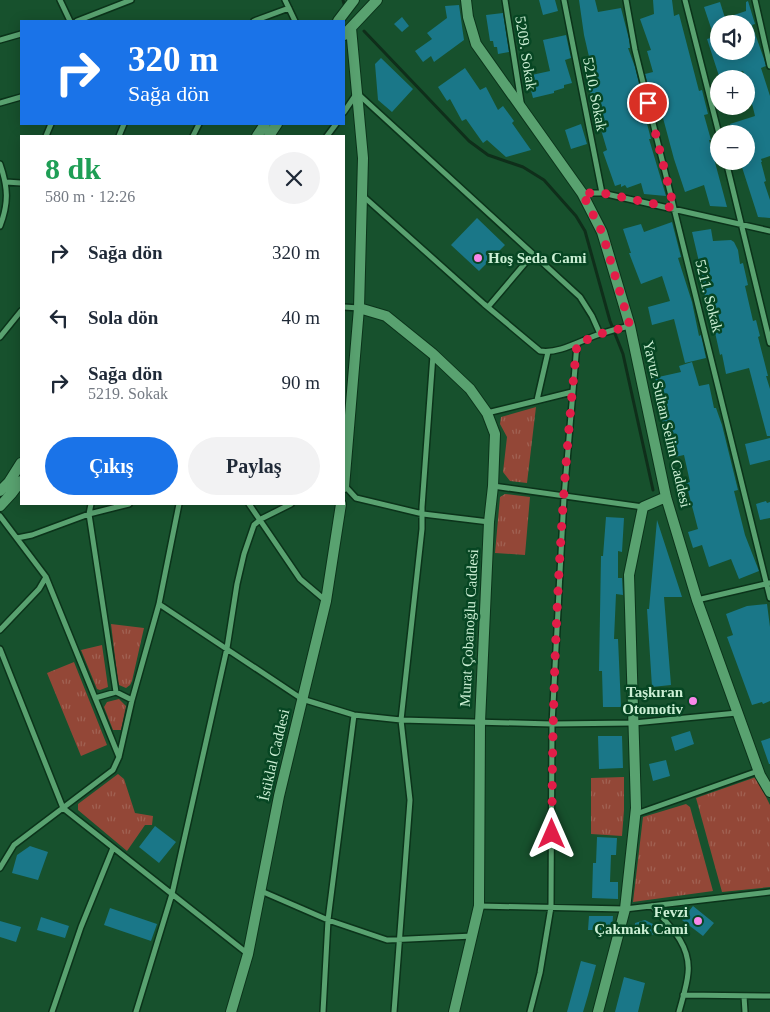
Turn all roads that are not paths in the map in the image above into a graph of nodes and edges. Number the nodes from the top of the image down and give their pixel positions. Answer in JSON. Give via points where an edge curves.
{"nodes":[{"id":1,"x":60,"y":0,"type":"edge"},
{"id":2,"x":131,"y":0,"type":"edge"},
{"id":3,"x":285,"y":0,"type":"edge"},
{"id":4,"x":354,"y":0,"type":"edge"},
{"id":5,"x":378,"y":0,"type":"edge"},
{"id":6,"x":466,"y":0,"type":"edge"},
{"id":7,"x":505,"y":0,"type":"edge"},
{"id":8,"x":564,"y":0,"type":"edge"},
{"id":9,"x":626,"y":0,"type":"edge"},
{"id":10,"x":685,"y":0,"type":"edge"},
{"id":11,"x":756,"y":0,"type":"edge"},
{"id":12,"x":289,"y":8,"type":"junction"},
{"id":13,"x":70,"y":20,"type":"edge"},
{"id":14,"x":80,"y":20,"type":"edge"},
{"id":15,"x":259,"y":20,"type":"edge"},
{"id":16,"x":295,"y":20,"type":"edge"},
{"id":17,"x":339,"y":20,"type":"edge"},
{"id":18,"x":347,"y":31,"type":"edge"},
{"id":19,"x":20,"y":34,"type":"edge"},
{"id":20,"x":0,"y":40,"type":"edge"},
{"id":21,"x":770,"y":66,"type":"edge"},
{"id":22,"x":357,"y":93,"type":"junction"},
{"id":23,"x":20,"y":97,"type":"edge"},
{"id":24,"x":0,"y":103,"type":"edge"},
{"id":25,"x":522,"y":110,"type":"junction"},
{"id":26,"x":345,"y":111,"type":"edge"},
{"id":27,"x":717,"y":125,"type":"edge"},
{"id":28,"x":0,"y":166,"type":"edge"},
{"id":29,"x":728,"y":170,"type":"edge"},
{"id":30,"x":6,"y":182,"type":"junction"},
{"id":31,"x":20,"y":183,"type":"edge"},
{"id":32,"x":582,"y":193,"type":"junction"},
{"id":33,"x":602,"y":193,"type":"junction"},
{"id":34,"x":362,"y":195,"type":"junction"},
{"id":35,"x":674,"y":208,"type":"junction"},
{"id":36,"x":742,"y":225,"type":"junction"},
{"id":37,"x":0,"y":226,"type":"edge"},
{"id":38,"x":770,"y":231,"type":"edge"},
{"id":39,"x":533,"y":254,"type":"junction"},
{"id":40,"x":345,"y":306,"type":"edge"},
{"id":41,"x":488,"y":307,"type":"junction"},
{"id":42,"x":360,"y":308,"type":"junction"},
{"id":43,"x":20,"y":311,"type":"edge"},
{"id":44,"x":625,"y":327,"type":"junction"},
{"id":45,"x":600,"y":334,"type":"junction"},
{"id":46,"x":0,"y":337,"type":"edge"},
{"id":47,"x":577,"y":344,"type":"junction"},
{"id":48,"x":770,"y":344,"type":"edge"},
{"id":49,"x":548,"y":352,"type":"junction"},
{"id":50,"x":433,"y":354,"type":"junction"},
{"id":51,"x":572,"y":392,"type":"junction"},
{"id":52,"x":537,"y":400,"type":"junction"},
{"id":53,"x":487,"y":413,"type":"junction"},
{"id":54,"x":20,"y":464,"type":"edge"},
{"id":55,"x":345,"y":475,"type":"edge"},
{"id":56,"x":20,"y":482,"type":"edge"},
{"id":57,"x":493,"y":486,"type":"junction"},
{"id":58,"x":345,"y":487,"type":"edge"},
{"id":59,"x":0,"y":491,"type":"edge"},
{"id":60,"x":564,"y":496,"type":"junction"},
{"id":61,"x":666,"y":497,"type":"junction"},
{"id":62,"x":91,"y":505,"type":"edge"},
{"id":63,"x":125,"y":505,"type":"edge"},
{"id":64,"x":179,"y":505,"type":"edge"},
{"id":65,"x":250,"y":505,"type":"edge"},
{"id":66,"x":289,"y":505,"type":"edge"},
{"id":67,"x":341,"y":505,"type":"edge"},
{"id":68,"x":0,"y":506,"type":"edge"},
{"id":69,"x":643,"y":507,"type":"junction"},
{"id":70,"x":89,"y":514,"type":"junction"},
{"id":71,"x":422,"y":514,"type":"junction"},
{"id":72,"x":0,"y":516,"type":"edge"},
{"id":73,"x":261,"y":520,"type":"junction"},
{"id":74,"x":489,"y":522,"type":"junction"},
{"id":75,"x":17,"y":538,"type":"junction"},
{"id":76,"x":46,"y":578,"type":"junction"},
{"id":77,"x":768,"y":583,"type":"edge"},
{"id":78,"x":770,"y":598,"type":"edge"},
{"id":79,"x":697,"y":600,"type":"junction"},
{"id":80,"x":326,"y":601,"type":"junction"},
{"id":81,"x":159,"y":604,"type":"junction"},
{"id":82,"x":0,"y":630,"type":"edge"},
{"id":83,"x":227,"y":648,"type":"junction"},
{"id":84,"x":0,"y":649,"type":"edge"},
{"id":85,"x":116,"y":692,"type":"junction"},
{"id":86,"x":95,"y":698,"type":"junction"},
{"id":87,"x":302,"y":699,"type":"junction"},
{"id":88,"x":132,"y":700,"type":"junction"},
{"id":89,"x":737,"y":713,"type":"junction"},
{"id":90,"x":354,"y":715,"type":"junction"},
{"id":91,"x":401,"y":720,"type":"junction"},
{"id":92,"x":480,"y":722,"type":"junction"},
{"id":93,"x":634,"y":723,"type":"junction"},
{"id":94,"x":552,"y":724,"type":"junction"},
{"id":95,"x":119,"y":757,"type":"junction"},
{"id":96,"x":758,"y":771,"type":"junction"},
{"id":97,"x":770,"y":792,"type":"edge"},
{"id":98,"x":63,"y":808,"type":"junction"},
{"id":99,"x":635,"y":814,"type":"junction"},
{"id":100,"x":113,"y":848,"type":"junction"},
{"id":101,"x":0,"y":868,"type":"edge"},
{"id":102,"x":260,"y":890,"type":"junction"},
{"id":103,"x":770,"y":892,"type":"edge"},
{"id":104,"x":172,"y":894,"type":"junction"},
{"id":105,"x":479,"y":906,"type":"junction"},
{"id":106,"x":652,"y":906,"type":"junction"},
{"id":107,"x":551,"y":907,"type":"junction"},
{"id":108,"x":624,"y":909,"type":"junction"},
{"id":109,"x":328,"y":920,"type":"junction"},
{"id":110,"x":473,"y":936,"type":"junction"},
{"id":111,"x":398,"y":940,"type":"junction"},
{"id":112,"x":248,"y":954,"type":"junction"},
{"id":113,"x":683,"y":995,"type":"junction"},
{"id":114,"x":744,"y":996,"type":"junction"},
{"id":115,"x":770,"y":996,"type":"edge"},
{"id":116,"x":52,"y":1012,"type":"edge"},
{"id":117,"x":136,"y":1012,"type":"edge"},
{"id":118,"x":231,"y":1012,"type":"edge"},
{"id":119,"x":323,"y":1012,"type":"edge"},
{"id":120,"x":394,"y":1012,"type":"edge"},
{"id":121,"x":454,"y":1012,"type":"edge"},
{"id":122,"x":530,"y":1012,"type":"edge"},
{"id":123,"x":598,"y":1012,"type":"edge"},
{"id":124,"x":679,"y":1012,"type":"edge"},
{"id":125,"x":745,"y":1012,"type":"edge"}],
"edges":[{"from":1,"to":13,"type":"street"},
{"from":2,"to":14,"type":"street"},
{"from":3,"to":12,"type":"street"},
{"from":4,"to":17,"type":"street"},
{"from":5,"to":18,"type":"street"},
{"from":6,"to":25,"type":"street","name":"Yavuz Sultan Selim Caddesi","via":[[476,44]]},
{"from":7,"to":25,"type":"street","name":"5209. Sokak"},
{"from":8,"to":33,"type":"street","name":"5210. Sokak"},
{"from":9,"to":35,"type":"street","name":"5211. Sokak"},
{"from":10,"to":27,"type":"street"},
{"from":11,"to":21,"type":"street"},
{"from":12,"to":15,"type":"street"},
{"from":12,"to":16,"type":"street"},
{"from":18,"to":22,"type":"street"},
{"from":19,"to":20,"type":"street"},
{"from":22,"to":26,"type":"street"},
{"from":22,"to":34,"type":"street","via":[[363,158]]},
{"from":22,"to":39,"type":"street"},
{"from":23,"to":24,"type":"street"},
{"from":25,"to":32,"type":"street","name":"Yavuz Sultan Selim Caddesi"},
{"from":28,"to":30,"type":"street"},
{"from":29,"to":36,"type":"street"},
{"from":30,"to":31,"type":"street"},
{"from":30,"to":37,"type":"street","via":[[7,197]]},
{"from":32,"to":33,"type":"street"},
{"from":32,"to":44,"type":"street","name":"Yavuz Sultan Selim Caddesi","via":[[602,232]]},
{"from":33,"to":35,"type":"street"},
{"from":34,"to":41,"type":"street"},
{"from":34,"to":42,"type":"street"},
{"from":35,"to":36,"type":"street"},
{"from":35,"to":77,"type":"street","name":"5211. Sokak"},
{"from":36,"to":38,"type":"street"},
{"from":36,"to":48,"type":"street"},
{"from":39,"to":41,"type":"street"},
{"from":39,"to":45,"type":"street","via":[[580,297]]},
{"from":40,"to":42,"type":"street"},
{"from":41,"to":49,"type":"street","via":[[540,351]]},
{"from":42,"to":50,"type":"street","name":"Murat Çobanoğlu Caddesi","via":[[386,316]]},
{"from":42,"to":55,"type":"street"},
{"from":43,"to":46,"type":"street"},
{"from":44,"to":45,"type":"street"},
{"from":44,"to":61,"type":"street","name":"Yavuz Sultan Selim Caddesi"},
{"from":45,"to":47,"type":"street"},
{"from":47,"to":49,"type":"street"},
{"from":47,"to":51,"type":"street"},
{"from":49,"to":52,"type":"street"},
{"from":50,"to":53,"type":"street","name":"Murat Çobanoğlu Caddesi","via":[[470,389]]},
{"from":50,"to":71,"type":"street"},
{"from":51,"to":52,"type":"street"},
{"from":51,"to":60,"type":"street"},
{"from":52,"to":53,"type":"street"},
{"from":53,"to":57,"type":"street","name":"Murat Çobanoğlu Caddesi","via":[[495,434]]},
{"from":54,"to":59,"type":"street"},
{"from":56,"to":68,"type":"street"},
{"from":57,"to":60,"type":"street"},
{"from":57,"to":74,"type":"street","name":"Murat Çobanoğlu Caddesi"},
{"from":58,"to":71,"type":"street","via":[[356,498]]},
{"from":60,"to":69,"type":"street"},
{"from":60,"to":94,"type":"street"},
{"from":61,"to":69,"type":"street"},
{"from":61,"to":79,"type":"street","name":"Yavuz Sultan Selim Caddesi"},
{"from":62,"to":70,"type":"street"},
{"from":63,"to":70,"type":"street"},
{"from":64,"to":81,"type":"street"},
{"from":65,"to":73,"type":"street"},
{"from":66,"to":73,"type":"street"},
{"from":67,"to":80,"type":"street","name":"İstiklal Caddesi"},
{"from":69,"to":93,"type":"street","via":[[629,575]]},
{"from":70,"to":75,"type":"street"},
{"from":70,"to":85,"type":"street"},
{"from":71,"to":74,"type":"street"},
{"from":71,"to":91,"type":"street"},
{"from":72,"to":75,"type":"street"},
{"from":73,"to":80,"type":"street","via":[[300,578]]},
{"from":73,"to":83,"type":"street","via":[[254,525],[244,554]]},
{"from":74,"to":92,"type":"street","name":"Murat Çobanoğlu Caddesi"},
{"from":75,"to":76,"type":"street"},
{"from":76,"to":82,"type":"street","via":[[39,590]]},
{"from":76,"to":86,"type":"street"},
{"from":77,"to":78,"type":"street","name":"5211. Sokak"},
{"from":77,"to":79,"type":"street"},
{"from":79,"to":89,"type":"street","name":"Yavuz Sultan Selim Caddesi"},
{"from":80,"to":87,"type":"street","name":"İstiklal Caddesi"},
{"from":81,"to":83,"type":"street"},
{"from":81,"to":88,"type":"street"},
{"from":83,"to":87,"type":"street"},
{"from":83,"to":104,"type":"street"},
{"from":84,"to":98,"type":"street"},
{"from":85,"to":86,"type":"street"},
{"from":85,"to":88,"type":"street"},
{"from":86,"to":95,"type":"street"},
{"from":87,"to":90,"type":"street"},
{"from":87,"to":102,"type":"street","name":"İstiklal Caddesi"},
{"from":88,"to":95,"type":"street"},
{"from":89,"to":93,"type":"street"},
{"from":89,"to":96,"type":"street","name":"Yavuz Sultan Selim Caddesi"},
{"from":90,"to":91,"type":"street"},
{"from":90,"to":109,"type":"street"},
{"from":91,"to":92,"type":"street"},
{"from":91,"to":111,"type":"street","via":[[410,800]]},
{"from":92,"to":94,"type":"street"},
{"from":92,"to":105,"type":"street","name":"Murat Çobanoğlu Caddesi"},
{"from":93,"to":94,"type":"street"},
{"from":93,"to":99,"type":"street"},
{"from":94,"to":107,"type":"street"},
{"from":95,"to":98,"type":"street","via":[[113,770]]},
{"from":96,"to":97,"type":"street","name":"Yavuz Sultan Selim Caddesi"},
{"from":96,"to":99,"type":"street"},
{"from":98,"to":100,"type":"street"},
{"from":98,"to":101,"type":"street","via":[[14,845]]},
{"from":99,"to":108,"type":"street"},
{"from":100,"to":104,"type":"street"},
{"from":100,"to":116,"type":"street"},
{"from":102,"to":109,"type":"street"},
{"from":102,"to":112,"type":"street","name":"İstiklal Caddesi"},
{"from":103,"to":106,"type":"street"},
{"from":104,"to":112,"type":"street"},
{"from":104,"to":117,"type":"street"},
{"from":105,"to":107,"type":"street"},
{"from":105,"to":110,"type":"street","name":"Murat Çobanoğlu Caddesi"},
{"from":106,"to":108,"type":"street"},
{"from":106,"to":113,"type":"street","via":[[679,937],[686,952],[688,972]]},
{"from":107,"to":108,"type":"street"},
{"from":107,"to":122,"type":"street"},
{"from":108,"to":123,"type":"street"},
{"from":109,"to":111,"type":"street","via":[[387,940]]},
{"from":109,"to":119,"type":"street"},
{"from":110,"to":111,"type":"street"},
{"from":110,"to":121,"type":"street","name":"Murat Çobanoğlu Caddesi"},
{"from":111,"to":120,"type":"street"},
{"from":112,"to":118,"type":"street","name":"İstiklal Caddesi"},
{"from":113,"to":114,"type":"street"},
{"from":113,"to":124,"type":"street"},
{"from":114,"to":115,"type":"street"},
{"from":114,"to":125,"type":"street"}]}
